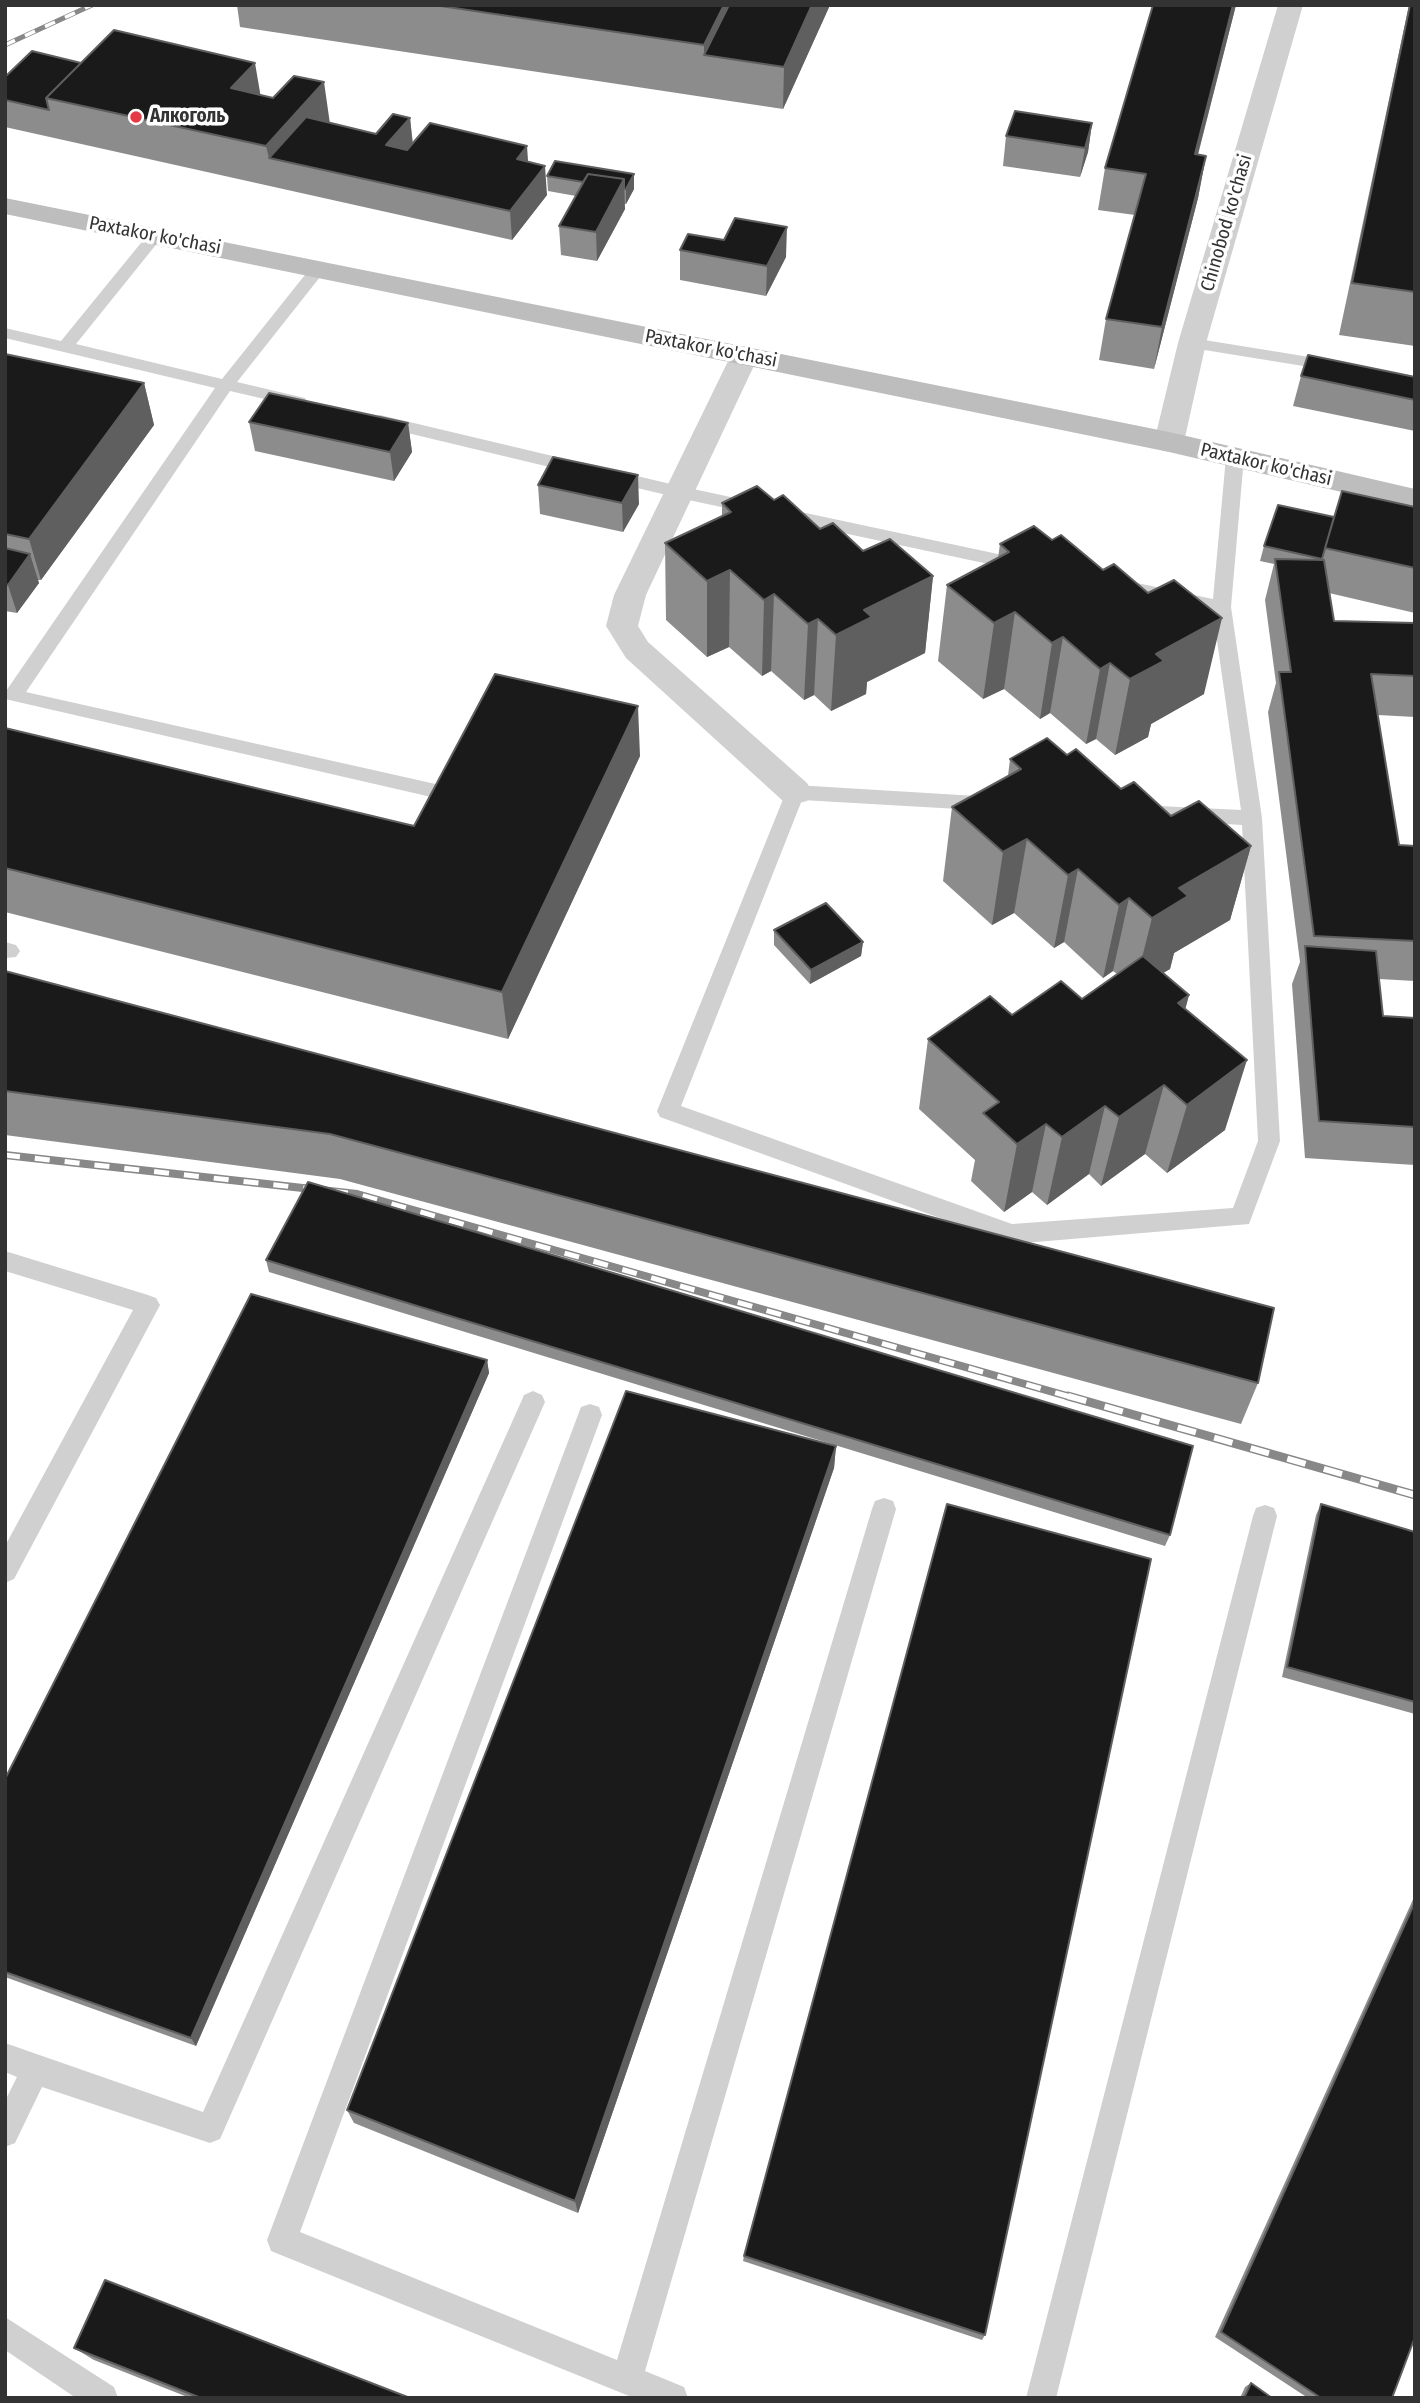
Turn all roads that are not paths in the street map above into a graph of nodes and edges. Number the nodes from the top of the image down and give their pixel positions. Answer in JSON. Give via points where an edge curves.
{"nodes":[{"id":1,"x":1291,"y":5,"type":"edge"},
{"id":2,"x":5,"y":206,"type":"edge"},
{"id":3,"x":155,"y":236,"type":"junction"},
{"id":4,"x":318,"y":270,"type":"junction"},
{"id":5,"x":5,"y":333,"type":"edge"},
{"id":6,"x":1192,"y":343,"type":"junction"},
{"id":7,"x":65,"y":347,"type":"junction"},
{"id":8,"x":745,"y":355,"type":"junction"},
{"id":9,"x":1349,"y":369,"type":"edge"},
{"id":10,"x":226,"y":385,"type":"junction"},
{"id":11,"x":320,"y":407,"type":"edge"},
{"id":12,"x":360,"y":417,"type":"edge"},
{"id":13,"x":1169,"y":442,"type":"junction"},
{"id":14,"x":1235,"y":457,"type":"junction"},
{"id":15,"x":680,"y":492,"type":"junction"},
{"id":16,"x":1415,"y":499,"type":"edge"},
{"id":17,"x":1046,"y":570,"type":"edge"},
{"id":18,"x":1100,"y":581,"type":"edge"},
{"id":19,"x":1222,"y":607,"type":"junction"},
{"id":20,"x":9,"y":696,"type":"edge"},
{"id":21,"x":440,"y":792,"type":"edge"},
{"id":22,"x":796,"y":792,"type":"junction"},
{"id":23,"x":1017,"y":805,"type":"edge"},
{"id":24,"x":1114,"y":810,"type":"edge"},
{"id":25,"x":1252,"y":818,"type":"junction"},
{"id":26,"x":5,"y":1261,"type":"edge"},
{"id":27,"x":533,"y":1402,"type":"dead end"},
{"id":28,"x":590,"y":1415,"type":"dead end"},
{"id":29,"x":884,"y":1509,"type":"dead end"},
{"id":30,"x":1265,"y":1516,"type":"dead end"},
{"id":31,"x":5,"y":1571,"type":"edge"},
{"id":32,"x":5,"y":2057,"type":"edge"},
{"id":33,"x":35,"y":2070,"type":"junction"},
{"id":34,"x":5,"y":2133,"type":"edge"},
{"id":35,"x":5,"y":2332,"type":"edge"},
{"id":36,"x":627,"y":2379,"type":"junction"},
{"id":37,"x":103,"y":2398,"type":"edge"},
{"id":38,"x":673,"y":2398,"type":"edge"},
{"id":39,"x":1041,"y":2398,"type":"edge"}],
"edges":[{"from":1,"to":6,"type":"street","name":"Chinobod ko'chasi"},
{"from":2,"to":3,"type":"main road","name":"Paxtakor ko'chasi"},
{"from":3,"to":4,"type":"main road","name":"Paxtakor ko'chasi"},
{"from":3,"to":7,"type":"lane"},
{"from":4,"to":8,"type":"main road","name":"Paxtakor ko'chasi"},
{"from":4,"to":10,"type":"lane"},
{"from":5,"to":7,"type":"lane"},
{"from":6,"to":9,"type":"lane"},
{"from":6,"to":13,"type":"street","name":"Chinobod ko'chasi"},
{"from":7,"to":10,"type":"lane"},
{"from":8,"to":13,"type":"main road","name":"Paxtakor ko'chasi"},
{"from":8,"to":15,"type":"street"},
{"from":10,"to":11,"type":"lane"},
{"from":10,"to":20,"type":"lane"},
{"from":12,"to":15,"type":"lane"},
{"from":13,"to":14,"type":"main road","name":"Paxtakor ko'chasi"},
{"from":14,"to":16,"type":"main road","name":"Paxtakor ko'chasi"},
{"from":14,"to":19,"type":"lane"},
{"from":15,"to":17,"type":"lane"},
{"from":15,"to":22,"type":"street","via":[[630,595],[622,626],[637,650]]},
{"from":18,"to":19,"type":"lane"},
{"from":19,"to":25,"type":"lane"},
{"from":20,"to":21,"type":"lane"},
{"from":22,"to":23,"type":"lane"},
{"from":22,"to":25,"type":"lane","via":[[668,1111],[1012,1234],[1241,1217],[1269,1141]]},
{"from":24,"to":25,"type":"lane"},
{"from":26,"to":31,"type":"lane","via":[[148,1305]]},
{"from":27,"to":33,"type":"lane","via":[[210,2129]]},
{"from":28,"to":36,"type":"lane","via":[[282,2240]]},
{"from":29,"to":36,"type":"lane"},
{"from":30,"to":39,"type":"lane"},
{"from":32,"to":33,"type":"lane"},
{"from":33,"to":34,"type":"lane"},
{"from":35,"to":37,"type":"lane"},
{"from":36,"to":38,"type":"lane"}]}
